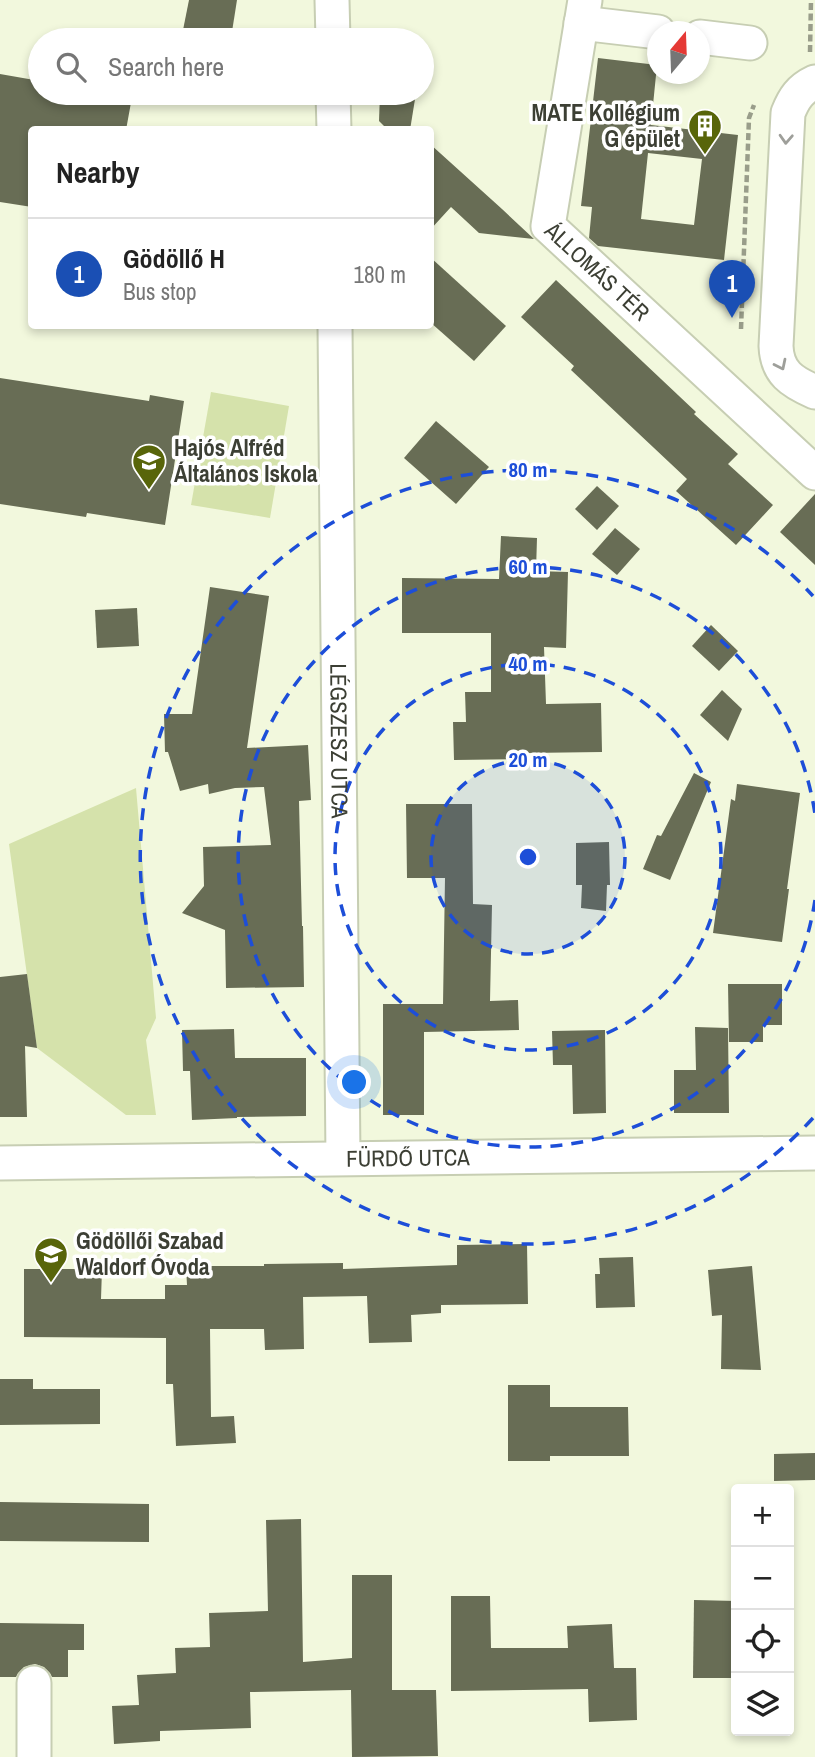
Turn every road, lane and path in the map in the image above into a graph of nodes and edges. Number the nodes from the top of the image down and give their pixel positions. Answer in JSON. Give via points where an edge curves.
{"nodes":[{"id":1,"x":332,"y":0,"type":"edge"},
{"id":2,"x":811,"y":0,"type":"edge"},
{"id":3,"x":583,"y":12,"type":"edge"},
{"id":4,"x":333,"y":28,"type":"edge"},
{"id":5,"x":647,"y":29,"type":"edge"},
{"id":6,"x":710,"y":38,"type":"edge"},
{"id":7,"x":750,"y":43,"type":"dead end"},
{"id":8,"x":812,"y":73,"type":"edge"},
{"id":9,"x":333,"y":105,"type":"edge"},
{"id":10,"x":334,"y":126,"type":"edge"},
{"id":11,"x":335,"y":329,"type":"edge"},
{"id":12,"x":815,"y":392,"type":"edge"},
{"id":13,"x":815,"y":472,"type":"edge"},
{"id":14,"x":815,"y":1153,"type":"edge"},
{"id":15,"x":343,"y":1158,"type":"junction"},
{"id":16,"x":0,"y":1163,"type":"edge"},
{"id":17,"x":34,"y":1683,"type":"dead end"},
{"id":18,"x":34,"y":1757,"type":"edge"}],
"edges":[{"from":1,"to":4,"type":"street"},
{"from":2,"to":8,"type":"path"},
{"from":3,"to":5,"type":"street"},
{"from":3,"to":13,"type":"street","name":"ÁLLOMÁS TÉR","via":[[548,226]]},
{"from":6,"to":7,"type":"street"},
{"from":8,"to":12,"type":"street","one_way":true,"via":[[788,113],[776,357],[787,376]]},
{"from":9,"to":10,"type":"street"},
{"from":11,"to":15,"type":"street","name":"LÉGSZESZ UTCA"},
{"from":14,"to":15,"type":"street","name":"FÜRDŐ UTCA"},
{"from":15,"to":16,"type":"street","name":"FÜRDŐ UTCA"},
{"from":17,"to":18,"type":"street"}]}
